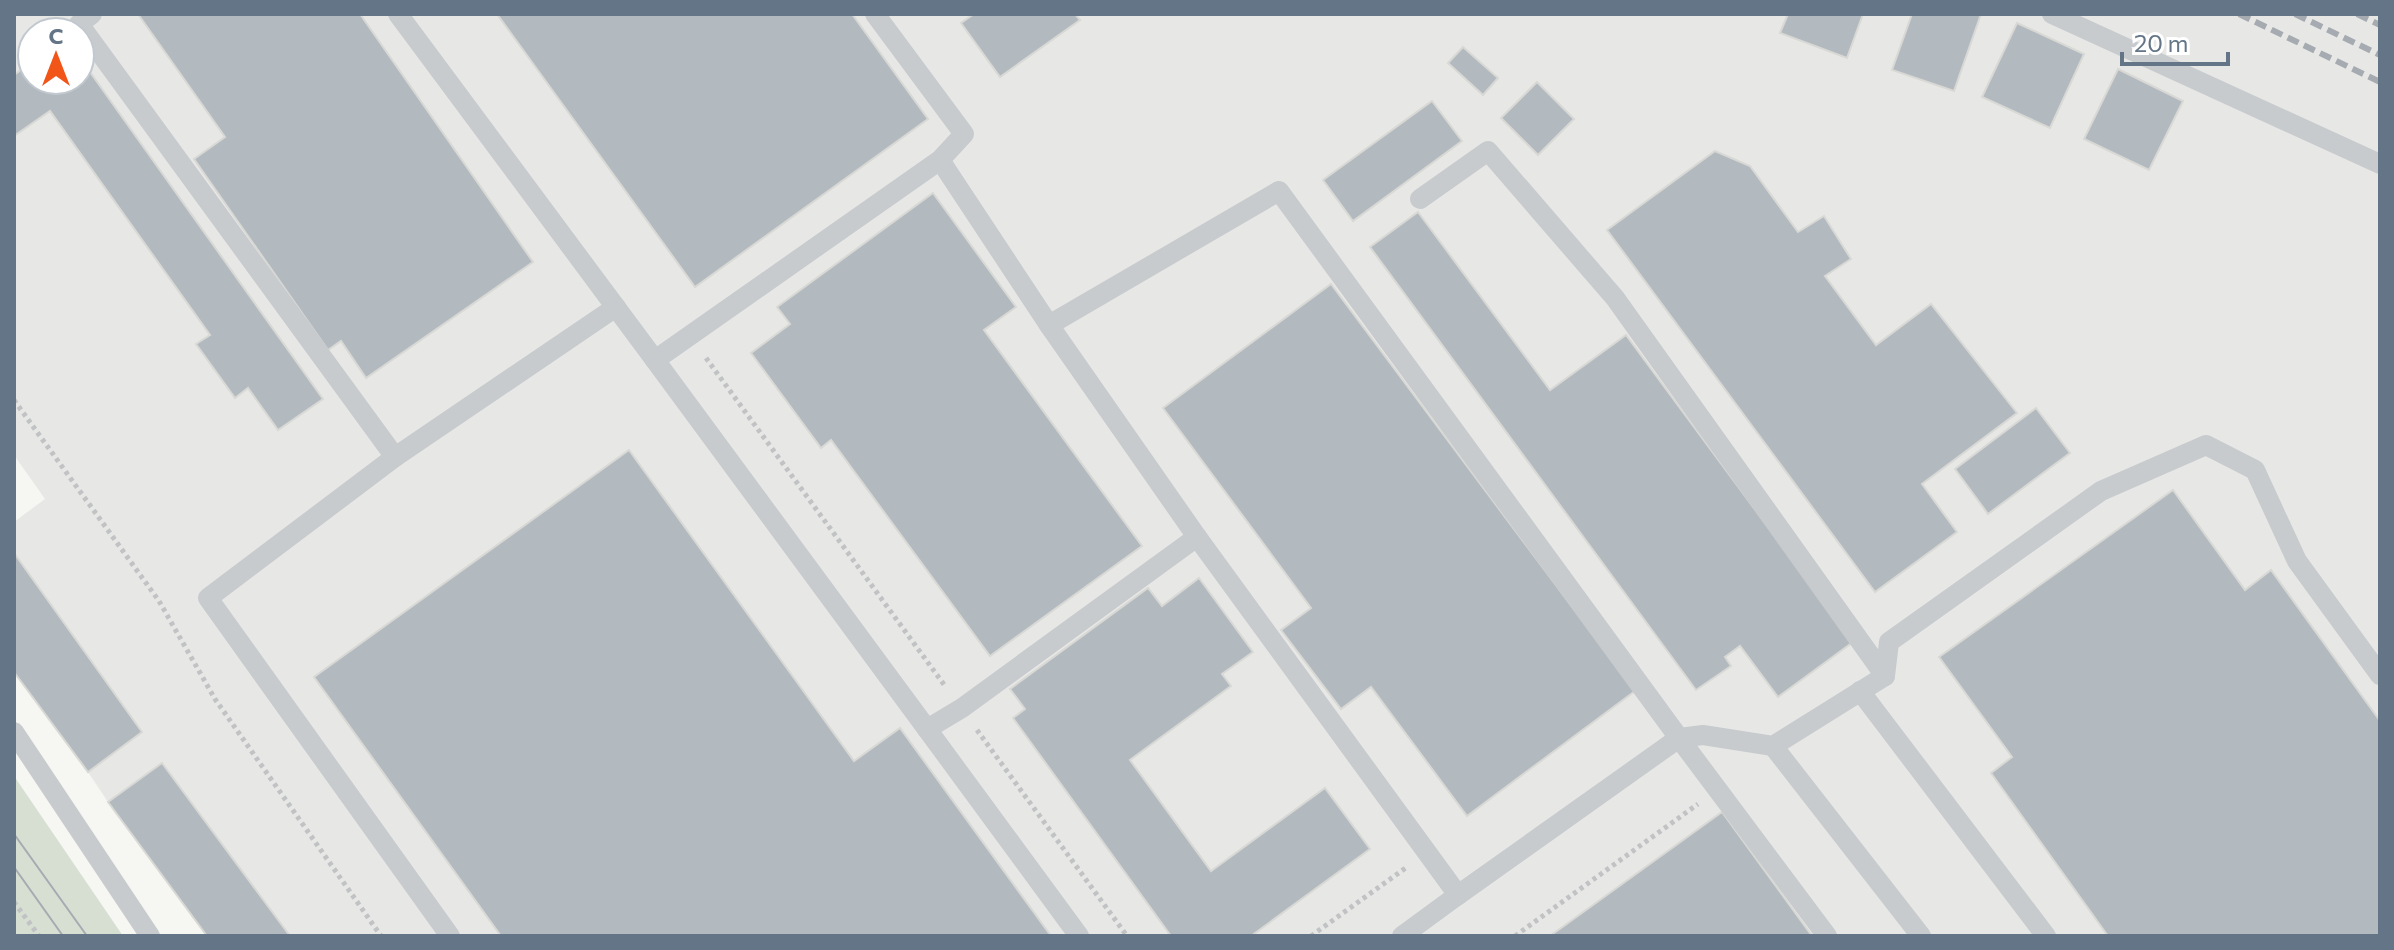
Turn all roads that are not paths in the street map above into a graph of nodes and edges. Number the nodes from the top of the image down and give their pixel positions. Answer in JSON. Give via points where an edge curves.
{"nodes":[{"id":1,"x":398,"y":14,"type":"edge"},
{"id":2,"x":875,"y":14,"type":"edge"},
{"id":3,"x":2052,"y":14,"type":"edge"},
{"id":4,"x":96,"y":39,"type":"edge"},
{"id":5,"x":940,"y":160,"type":"junction"},
{"id":6,"x":2380,"y":164,"type":"edge"},
{"id":7,"x":1420,"y":199,"type":"dead end"},
{"id":8,"x":616,"y":307,"type":"junction"},
{"id":9,"x":1049,"y":325,"type":"junction"},
{"id":10,"x":655,"y":360,"type":"junction"},
{"id":11,"x":395,"y":457,"type":"junction"},
{"id":12,"x":1197,"y":537,"type":"junction"},
{"id":13,"x":2380,"y":675,"type":"edge"},
{"id":14,"x":1885,"y":676,"type":"junction"},
{"id":15,"x":1860,"y":691,"type":"junction"},
{"id":16,"x":927,"y":729,"type":"junction"},
{"id":17,"x":14,"y":732,"type":"edge"},
{"id":18,"x":1679,"y":738,"type":"junction"},
{"id":19,"x":1773,"y":746,"type":"junction"},
{"id":20,"x":1458,"y":895,"type":"junction"},
{"id":21,"x":150,"y":936,"type":"edge"},
{"id":22,"x":450,"y":936,"type":"edge"},
{"id":23,"x":1079,"y":936,"type":"edge"},
{"id":24,"x":1402,"y":936,"type":"edge"},
{"id":25,"x":1827,"y":936,"type":"edge"},
{"id":26,"x":1921,"y":936,"type":"edge"},
{"id":27,"x":2046,"y":936,"type":"edge"}],
"edges":[{"from":1,"to":8,"type":"lane"},
{"from":2,"to":5,"type":"lane","via":[[964,134]]},
{"from":3,"to":6,"type":"lane"},
{"from":4,"to":11,"type":"lane"},
{"from":5,"to":9,"type":"lane"},
{"from":5,"to":10,"type":"lane"},
{"from":7,"to":14,"type":"lane","via":[[1488,151],[1615,298]]},
{"from":8,"to":10,"type":"lane"},
{"from":8,"to":11,"type":"lane"},
{"from":9,"to":12,"type":"lane"},
{"from":9,"to":18,"type":"lane","via":[[1279,191]]},
{"from":10,"to":16,"type":"lane"},
{"from":11,"to":22,"type":"lane","via":[[208,598]]},
{"from":12,"to":16,"type":"lane"},
{"from":12,"to":20,"type":"lane"},
{"from":13,"to":14,"type":"lane","via":[[2297,561],[2255,470],[2206,445],[2101,491],[1889,642]]},
{"from":14,"to":15,"type":"lane"},
{"from":15,"to":19,"type":"lane"},
{"from":15,"to":27,"type":"lane"},
{"from":16,"to":23,"type":"lane"},
{"from":17,"to":21,"type":"lane"},
{"from":18,"to":19,"type":"lane","via":[[1703,735]]},
{"from":18,"to":20,"type":"lane"},
{"from":18,"to":25,"type":"lane"},
{"from":19,"to":26,"type":"lane"},
{"from":20,"to":24,"type":"lane"}]}
